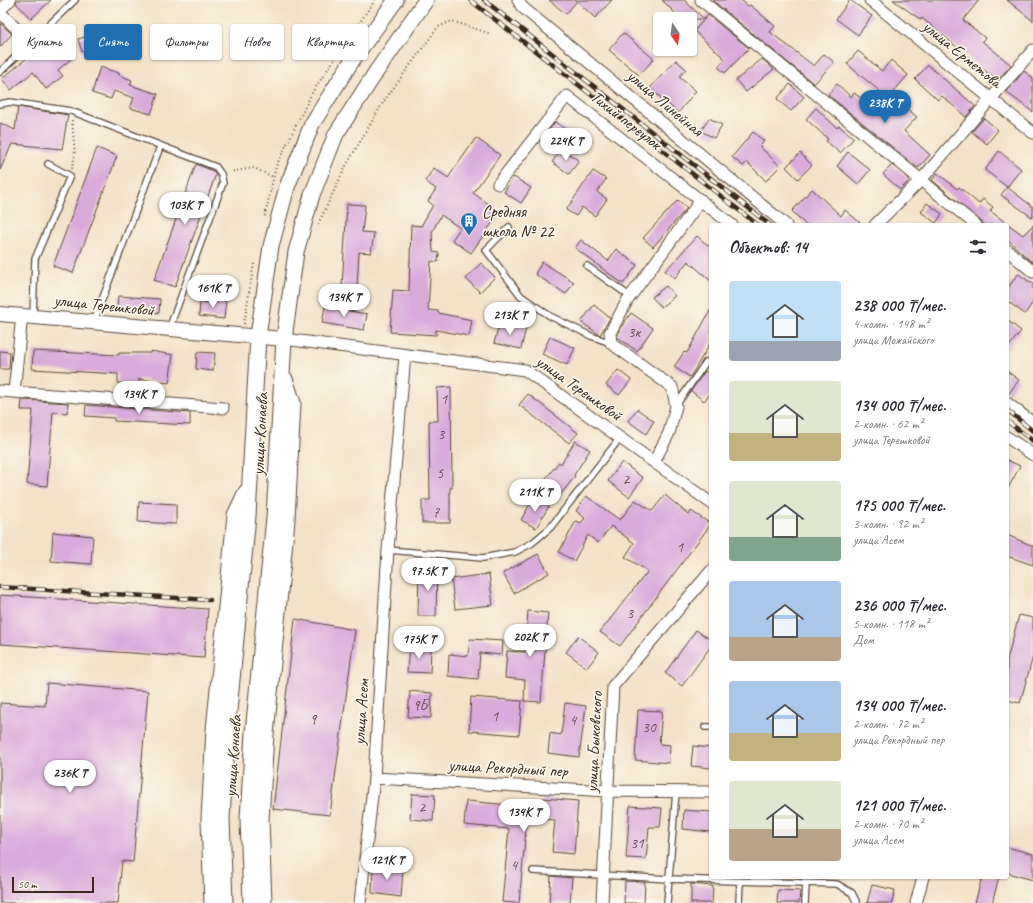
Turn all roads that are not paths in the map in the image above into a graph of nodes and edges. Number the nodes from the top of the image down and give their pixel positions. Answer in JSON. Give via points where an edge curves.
{"nodes":[{"id":1,"x":10,"y":0,"type":"edge"},
{"id":2,"x":75,"y":0,"type":"edge"},
{"id":3,"x":396,"y":0,"type":"edge"},
{"id":4,"x":426,"y":0,"type":"edge"},
{"id":5,"x":701,"y":0,"type":"edge"},
{"id":6,"x":870,"y":0,"type":"edge"},
{"id":7,"x":520,"y":4,"type":"edge"},
{"id":8,"x":0,"y":11,"type":"edge"},
{"id":9,"x":12,"y":24,"type":"edge"},
{"id":10,"x":50,"y":24,"type":"edge"},
{"id":11,"x":1033,"y":50,"type":"edge"},
{"id":12,"x":12,"y":60,"type":"edge"},
{"id":13,"x":0,"y":72,"type":"edge"},
{"id":14,"x":991,"y":99,"type":"junction"},
{"id":15,"x":0,"y":104,"type":"edge"},
{"id":16,"x":1033,"y":133,"type":"edge"},
{"id":17,"x":160,"y":147,"type":"junction"},
{"id":18,"x":48,"y":164,"type":"dead end"},
{"id":19,"x":922,"y":180,"type":"junction"},
{"id":20,"x":498,"y":184,"type":"dead end"},
{"id":21,"x":700,"y":200,"type":"junction"},
{"id":22,"x":729,"y":223,"type":"edge"},
{"id":23,"x":784,"y":223,"type":"edge"},
{"id":24,"x":878,"y":223,"type":"edge"},
{"id":25,"x":974,"y":223,"type":"edge"},
{"id":26,"x":509,"y":227,"type":"dead end"},
{"id":27,"x":1009,"y":252,"type":"edge"},
{"id":28,"x":587,"y":266,"type":"dead end"},
{"id":29,"x":1033,"y":272,"type":"edge"},
{"id":30,"x":631,"y":297,"type":"junction"},
{"id":31,"x":0,"y":314,"type":"edge"},
{"id":32,"x":27,"y":316,"type":"junction"},
{"id":33,"x":94,"y":321,"type":"junction"},
{"id":34,"x":169,"y":329,"type":"junction"},
{"id":35,"x":258,"y":336,"type":"junction"},
{"id":36,"x":284,"y":339,"type":"junction"},
{"id":37,"x":611,"y":343,"type":"junction"},
{"id":38,"x":405,"y":355,"type":"junction"},
{"id":39,"x":706,"y":362,"type":"dead end"},
{"id":40,"x":282,"y":370,"type":"junction"},
{"id":41,"x":0,"y":391,"type":"edge"},
{"id":42,"x":14,"y":392,"type":"junction"},
{"id":43,"x":1009,"y":405,"type":"edge"},
{"id":44,"x":676,"y":406,"type":"junction"},
{"id":45,"x":222,"y":408,"type":"dead end"},
{"id":46,"x":1033,"y":423,"type":"edge"},
{"id":47,"x":620,"y":438,"type":"junction"},
{"id":48,"x":1009,"y":438,"type":"edge"},
{"id":49,"x":1033,"y":455,"type":"edge"},
{"id":50,"x":654,"y":462,"type":"junction"},
{"id":51,"x":249,"y":486,"type":"junction"},
{"id":52,"x":709,"y":502,"type":"edge"},
{"id":53,"x":388,"y":550,"type":"junction"},
{"id":54,"x":709,"y":573,"type":"edge"},
{"id":55,"x":374,"y":778,"type":"junction"},
{"id":56,"x":608,"y":790,"type":"junction"},
{"id":57,"x":676,"y":792,"type":"junction"},
{"id":58,"x":709,"y":792,"type":"edge"},
{"id":59,"x":533,"y":871,"type":"dead end"},
{"id":60,"x":603,"y":875,"type":"junction"},
{"id":61,"x":669,"y":878,"type":"junction"},
{"id":62,"x":922,"y":879,"type":"edge"},
{"id":63,"x":740,"y":881,"type":"junction"},
{"id":64,"x":806,"y":883,"type":"junction"},
{"id":65,"x":212,"y":903,"type":"edge"},
{"id":66,"x":225,"y":903,"type":"edge"},
{"id":67,"x":251,"y":903,"type":"edge"},
{"id":68,"x":264,"y":903,"type":"edge"},
{"id":69,"x":360,"y":903,"type":"edge"},
{"id":70,"x":602,"y":903,"type":"edge"},
{"id":71,"x":667,"y":903,"type":"edge"},
{"id":72,"x":739,"y":903,"type":"edge"},
{"id":73,"x":805,"y":903,"type":"edge"},
{"id":74,"x":857,"y":903,"type":"edge"},
{"id":75,"x":916,"y":903,"type":"edge"}],
"edges":[{"from":1,"to":8,"type":"street"},
{"from":2,"to":10,"type":"lane"},
{"from":3,"to":35,"type":"main road","name":"улица Конаева","via":[[353,59],[312,124],[287,187],[271,246]]},
{"from":4,"to":36,"type":"main road","name":"улица Конаева","via":[[336,134],[312,195],[296,252]]},
{"from":5,"to":19,"type":"street"},
{"from":6,"to":14,"type":"street","name":"улица Ерметова"},
{"from":7,"to":23,"type":"street","name":"улица Линейная"},
{"from":8,"to":9,"type":"street"},
{"from":11,"to":14,"type":"street"},
{"from":12,"to":13,"type":"lane"},
{"from":14,"to":16,"type":"street","name":"улица Ерметова"},
{"from":14,"to":19,"type":"street"},
{"from":15,"to":17,"type":"lane","via":[[10,102],[71,111]]},
{"from":17,"to":33,"type":"lane"},
{"from":17,"to":34,"type":"lane","via":[[216,167],[223,183]]},
{"from":18,"to":32,"type":"lane","via":[[70,176],[35,259]]},
{"from":19,"to":24,"type":"street"},
{"from":19,"to":25,"type":"street"},
{"from":20,"to":21,"type":"street","name":"Тихий переулок","via":[[567,96]]},
{"from":21,"to":22,"type":"street","name":"Тихий переулок"},
{"from":21,"to":30,"type":"street"},
{"from":26,"to":37,"type":"lane","via":[[486,250],[521,296],[550,316]]},
{"from":27,"to":29,"type":"street"},
{"from":28,"to":30,"type":"lane"},
{"from":30,"to":37,"type":"street","via":[[610,333]]},
{"from":31,"to":32,"type":"street","name":"улица Терешковой"},
{"from":32,"to":33,"type":"street","name":"улица Терешковой"},
{"from":32,"to":42,"type":"street"},
{"from":33,"to":34,"type":"street","name":"улица Терешковой"},
{"from":34,"to":35,"type":"street","name":"улица Терешковой"},
{"from":35,"to":36,"type":"street","name":"улица Терешковой"},
{"from":35,"to":51,"type":"main road","name":"улица Конаева"},
{"from":36,"to":38,"type":"street","name":"улица Терешковой"},
{"from":36,"to":40,"type":"main road","name":"улица Конаева"},
{"from":37,"to":44,"type":"street","via":[[672,387]]},
{"from":38,"to":47,"type":"street","name":"улица Терешковой","via":[[525,370]]},
{"from":38,"to":53,"type":"street","name":"улица Асем"},
{"from":39,"to":44,"type":"lane"},
{"from":40,"to":67,"type":"main road","name":"улица Конаева","via":[[274,518],[253,732],[248,819]]},
{"from":40,"to":68,"type":"main road","via":[[293,403],[287,520],[266,734],[262,804]]},
{"from":41,"to":42,"type":"street"},
{"from":42,"to":45,"type":"street"},
{"from":43,"to":46,"type":"street"},
{"from":44,"to":50,"type":"street","via":[[669,433]]},
{"from":47,"to":50,"type":"street","name":"улица Терешковой"},
{"from":47,"to":53,"type":"lane","via":[[550,528],[532,543],[515,552],[483,558]]},
{"from":48,"to":49,"type":"street"},
{"from":50,"to":52,"type":"street","name":"улица Терешковой"},
{"from":51,"to":65,"type":"main road","via":[[235,515],[214,730],[209,819]]},
{"from":51,"to":66,"type":"main road","name":"улица Конаева","via":[[222,819]]},
{"from":53,"to":55,"type":"street","name":"улица Асем"},
{"from":54,"to":56,"type":"street","name":"улица Быковского","via":[[613,686]]},
{"from":55,"to":56,"type":"street","name":"улица Рекордный пер"},
{"from":55,"to":69,"type":"street","name":"улица Асем"},
{"from":56,"to":57,"type":"street","name":"улица Рекордный пер"},
{"from":56,"to":60,"type":"street","name":"улица Быковского"},
{"from":57,"to":58,"type":"street","name":"улица Рекордный пер"},
{"from":57,"to":61,"type":"lane"},
{"from":59,"to":60,"type":"lane"},
{"from":60,"to":61,"type":"lane"},
{"from":60,"to":70,"type":"street","name":"улица Быковского"},
{"from":61,"to":63,"type":"lane"},
{"from":61,"to":71,"type":"lane"},
{"from":62,"to":75,"type":"street"},
{"from":63,"to":64,"type":"lane"},
{"from":63,"to":72,"type":"lane"},
{"from":64,"to":73,"type":"lane"},
{"from":64,"to":74,"type":"lane","via":[[837,884],[852,893]]}]}
